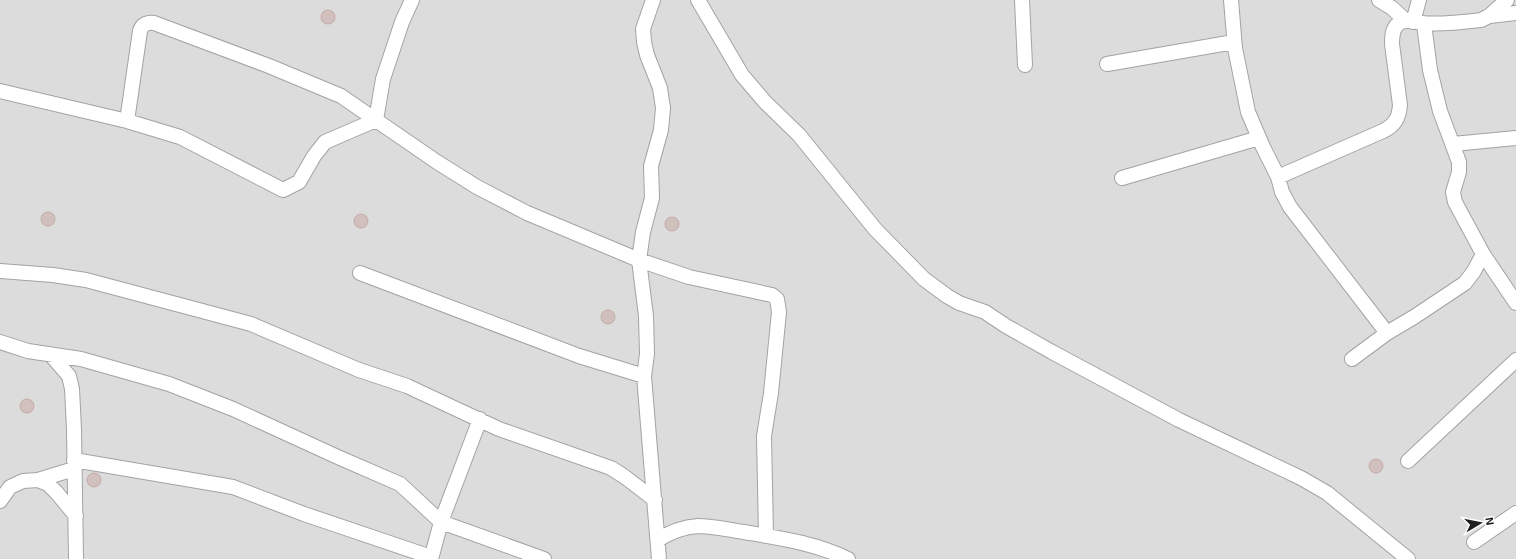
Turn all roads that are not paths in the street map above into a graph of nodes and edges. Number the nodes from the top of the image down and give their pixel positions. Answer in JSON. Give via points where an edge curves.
{"nodes":[{"id":1,"x":412,"y":0,"type":"edge"},
{"id":2,"x":653,"y":0,"type":"edge"},
{"id":3,"x":698,"y":0,"type":"edge"},
{"id":4,"x":1022,"y":0,"type":"edge"},
{"id":5,"x":1231,"y":0,"type":"edge"},
{"id":6,"x":1379,"y":0,"type":"edge"},
{"id":7,"x":1419,"y":0,"type":"edge"},
{"id":8,"x":1507,"y":0,"type":"edge"},
{"id":9,"x":1516,"y":12,"type":"edge"},
{"id":10,"x":1489,"y":16,"type":"junction"},
{"id":11,"x":1414,"y":22,"type":"junction"},
{"id":12,"x":1234,"y":42,"type":"junction"},
{"id":13,"x":1107,"y":64,"type":"dead end"},
{"id":14,"x":1025,"y":65,"type":"dead end"},
{"id":15,"x":0,"y":91,"type":"edge"},
{"id":16,"x":376,"y":120,"type":"junction"},
{"id":17,"x":127,"y":121,"type":"junction"},
{"id":18,"x":1259,"y":138,"type":"junction"},
{"id":19,"x":1516,"y":138,"type":"edge"},
{"id":20,"x":1453,"y":144,"type":"junction"},
{"id":21,"x":1278,"y":177,"type":"junction"},
{"id":22,"x":1122,"y":178,"type":"dead end"},
{"id":23,"x":1483,"y":254,"type":"junction"},
{"id":24,"x":639,"y":260,"type":"junction"},
{"id":25,"x":0,"y":271,"type":"edge"},
{"id":26,"x":360,"y":273,"type":"dead end"},
{"id":27,"x":1516,"y":303,"type":"edge"},
{"id":28,"x":1387,"y":333,"type":"junction"},
{"id":29,"x":0,"y":342,"type":"edge"},
{"id":30,"x":50,"y":354,"type":"junction"},
{"id":31,"x":1352,"y":360,"type":"dead end"},
{"id":32,"x":1516,"y":360,"type":"edge"},
{"id":33,"x":644,"y":376,"type":"junction"},
{"id":34,"x":480,"y":419,"type":"junction"},
{"id":35,"x":1408,"y":461,"type":"dead end"},
{"id":36,"x":74,"y":464,"type":"junction"},
{"id":37,"x":38,"y":480,"type":"junction"},
{"id":38,"x":655,"y":500,"type":"junction"},
{"id":39,"x":0,"y":501,"type":"edge"},
{"id":40,"x":1516,"y":513,"type":"edge"},
{"id":41,"x":76,"y":516,"type":"junction"},
{"id":42,"x":441,"y":522,"type":"junction"},
{"id":43,"x":766,"y":536,"type":"junction"},
{"id":44,"x":658,"y":540,"type":"junction"},
{"id":45,"x":1474,"y":542,"type":"dead end"},
{"id":46,"x":431,"y":558,"type":"edge"},
{"id":47,"x":76,"y":559,"type":"edge"},
{"id":48,"x":544,"y":559,"type":"edge"},
{"id":49,"x":659,"y":559,"type":"edge"},
{"id":50,"x":848,"y":559,"type":"edge"},
{"id":51,"x":1408,"y":559,"type":"edge"}],
"edges":[{"from":1,"to":16,"type":"street","via":[[383,78]]},
{"from":2,"to":24,"type":"street","via":[[644,30],[644,42],[660,88],[663,108],[661,130],[651,166],[652,198]]},
{"from":3,"to":51,"type":"street","via":[[742,75],[764,102],[799,136],[875,229],[924,279],[959,303],[984,312],[1052,352],[1179,420],[1327,493]]},
{"from":4,"to":14,"type":"street"},
{"from":5,"to":12,"type":"street"},
{"from":6,"to":11,"type":"street"},
{"from":7,"to":11,"type":"street"},
{"from":8,"to":10,"type":"street"},
{"from":9,"to":10,"type":"street"},
{"from":10,"to":11,"type":"street","via":[[1481,20]]},
{"from":11,"to":20,"type":"street","via":[[1440,111]]},
{"from":11,"to":21,"type":"street","via":[[1399,24],[1392,36],[1400,105],[1396,121],[1383,131]]},
{"from":12,"to":13,"type":"street"},
{"from":12,"to":18,"type":"street","via":[[1248,112]]},
{"from":15,"to":17,"type":"street"},
{"from":16,"to":17,"type":"street","via":[[326,142],[314,156],[299,182],[283,190],[180,137]]},
{"from":16,"to":17,"type":"street","via":[[341,96],[303,79],[151,22],[140,31]]},
{"from":16,"to":24,"type":"street","via":[[437,162],[508,204]]},
{"from":18,"to":21,"type":"street"},
{"from":18,"to":22,"type":"street"},
{"from":19,"to":20,"type":"street"},
{"from":20,"to":23,"type":"street","via":[[1459,162],[1453,192],[1455,202]]},
{"from":21,"to":28,"type":"street","via":[[1290,207]]},
{"from":23,"to":27,"type":"street"},
{"from":23,"to":28,"type":"street","via":[[1465,283]]},
{"from":24,"to":33,"type":"street","via":[[646,316],[647,354]]},
{"from":24,"to":43,"type":"street","via":[[689,277],[764,293],[777,299],[779,312],[764,436]]},
{"from":25,"to":34,"type":"street","via":[[86,280],[251,324],[359,370],[407,386]]},
{"from":26,"to":33,"type":"street","via":[[579,356]]},
{"from":28,"to":31,"type":"street"},
{"from":29,"to":30,"type":"street","via":[[28,351]]},
{"from":30,"to":36,"type":"street","via":[[67,373],[70,383]]},
{"from":30,"to":42,"type":"street","via":[[80,359],[169,384],[233,409],[400,484]]},
{"from":32,"to":35,"type":"street"},
{"from":33,"to":38,"type":"street"},
{"from":34,"to":38,"type":"street","via":[[500,429],[611,468]]},
{"from":34,"to":42,"type":"street"},
{"from":36,"to":37,"type":"street"},
{"from":36,"to":41,"type":"street"},
{"from":36,"to":46,"type":"street","via":[[233,487]]},
{"from":37,"to":39,"type":"street","via":[[23,481],[10,487]]},
{"from":37,"to":41,"type":"street","via":[[48,484],[58,493]]},
{"from":38,"to":44,"type":"street"},
{"from":40,"to":45,"type":"street"},
{"from":41,"to":47,"type":"street"},
{"from":42,"to":46,"type":"street"},
{"from":42,"to":48,"type":"street"},
{"from":43,"to":44,"type":"street","via":[[698,526],[668,533]]},
{"from":43,"to":50,"type":"street","via":[[830,550]]},
{"from":44,"to":49,"type":"street"}]}
